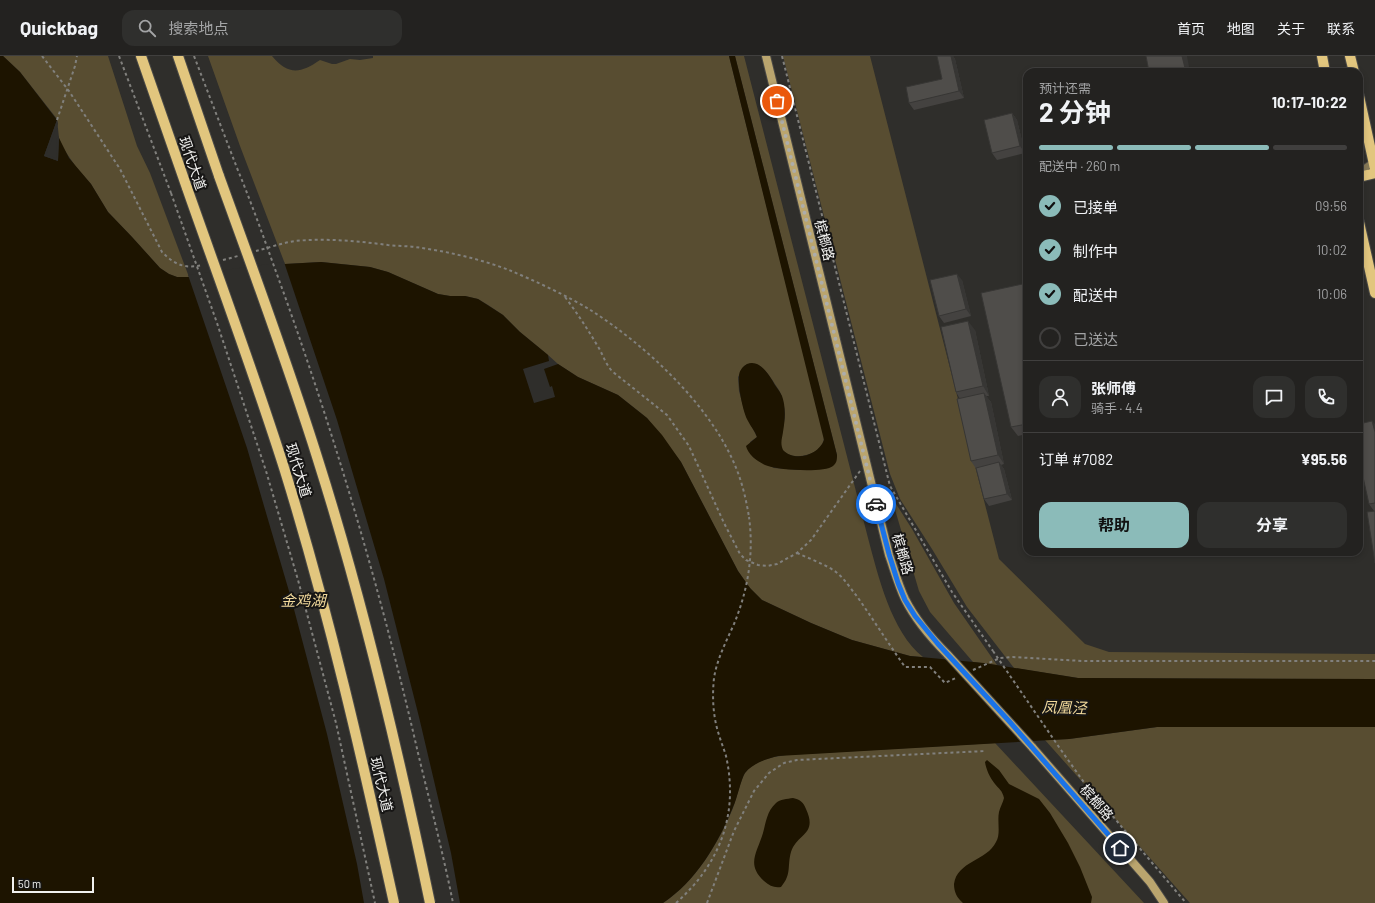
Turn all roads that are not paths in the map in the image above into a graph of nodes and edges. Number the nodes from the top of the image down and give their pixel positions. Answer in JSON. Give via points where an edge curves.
{"nodes":[{"id":1,"x":141,"y":56,"type":"edge"},
{"id":2,"x":178,"y":56,"type":"edge"},
{"id":3,"x":766,"y":56,"type":"edge"},
{"id":4,"x":1322,"y":56,"type":"edge"},
{"id":5,"x":1350,"y":56,"type":"edge"},
{"id":6,"x":1324,"y":68,"type":"edge"},
{"id":7,"x":1353,"y":68,"type":"edge"},
{"id":8,"x":1363,"y":114,"type":"edge"},
{"id":9,"x":1374,"y":164,"type":"edge"},
{"id":10,"x":1363,"y":170,"type":"edge"},
{"id":11,"x":1375,"y":173,"type":"edge"},
{"id":12,"x":1363,"y":176,"type":"edge"},
{"id":13,"x":1363,"y":240,"type":"edge"},
{"id":14,"x":1375,"y":292,"type":"edge"},
{"id":15,"x":394,"y":903,"type":"edge"},
{"id":16,"x":430,"y":903,"type":"edge"},
{"id":17,"x":1164,"y":903,"type":"edge"}],
"edges":[{"from":1,"to":15,"type":"main road","name":"现代大道","bridge":true,"via":[[258,386],[285,472],[349,705]]},
{"from":2,"to":16,"type":"main road","name":"现代大道","bridge":true,"via":[[319,461],[385,702]]},
{"from":3,"to":17,"type":"main road","name":"槟榔路","bridge":true,"via":[[889,554],[905,600],[948,655],[1032,746],[1150,882]]},
{"from":4,"to":6,"type":"main road"},
{"from":5,"to":7,"type":"main road"},
{"from":8,"to":9,"type":"main road"},
{"from":9,"to":10,"type":"lane"},
{"from":11,"to":12,"type":"main road"},
{"from":13,"to":14,"type":"main road"}]}
